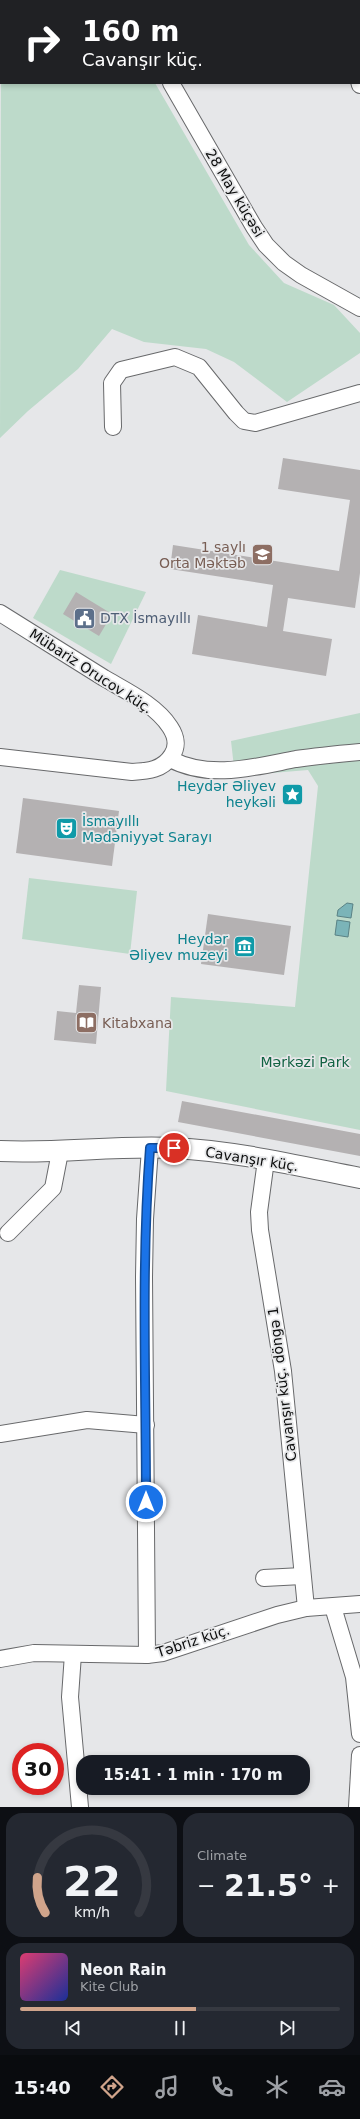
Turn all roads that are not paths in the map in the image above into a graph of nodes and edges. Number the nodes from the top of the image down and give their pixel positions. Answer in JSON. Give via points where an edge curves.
{"nodes":[{"id":1,"x":172,"y":84,"type":"edge"},
{"id":2,"x":360,"y":308,"type":"edge"},
{"id":3,"x":360,"y":393,"type":"edge"},
{"id":4,"x":113,"y":427,"type":"dead end"},
{"id":5,"x":0,"y":613,"type":"edge"},
{"id":6,"x":360,"y":752,"type":"edge"},
{"id":7,"x":0,"y":757,"type":"edge"},
{"id":8,"x":170,"y":759,"type":"junction"},
{"id":9,"x":150,"y":1148,"type":"junction"},
{"id":10,"x":0,"y":1152,"type":"edge"},
{"id":11,"x":60,"y":1152,"type":"junction"},
{"id":12,"x":266,"y":1160,"type":"junction"},
{"id":13,"x":360,"y":1178,"type":"edge"},
{"id":14,"x":8,"y":1233,"type":"dead end"},
{"id":15,"x":146,"y":1425,"type":"junction"},
{"id":16,"x":0,"y":1434,"type":"edge"},
{"id":17,"x":302,"y":1576,"type":"junction"},
{"id":18,"x":264,"y":1578,"type":"dead end"},
{"id":19,"x":360,"y":1604,"type":"edge"},
{"id":20,"x":306,"y":1608,"type":"junction"},
{"id":21,"x":333,"y":1608,"type":"junction"},
{"id":22,"x":73,"y":1654,"type":"junction"},
{"id":23,"x":147,"y":1655,"type":"junction"},
{"id":24,"x":0,"y":1660,"type":"edge"},
{"id":25,"x":360,"y":1734,"type":"edge"},
{"id":26,"x":360,"y":1755,"type":"edge"},
{"id":27,"x":80,"y":1807,"type":"edge"},
{"id":28,"x":357,"y":1807,"type":"edge"}],
"edges":[{"from":1,"to":2,"type":"street","name":"28 May küçəsi","via":[[266,245],[284,263]]},
{"from":3,"to":4,"type":"street","via":[[255,423],[244,421],[199,367],[175,357],[121,370],[112,383]]},
{"from":5,"to":8,"type":"street","name":"Mübariz Orucov küç.","via":[[124,690],[159,715],[176,737],[176,749]]},
{"from":6,"to":8,"type":"street","via":[[212,771],[185,766]]},
{"from":7,"to":8,"type":"street","via":[[132,772],[150,771]]},
{"from":9,"to":11,"type":"main road","name":"Cavanşır küç."},
{"from":9,"to":12,"type":"main road","name":"Cavanşır küç.","via":[[204,1150]]},
{"from":9,"to":15,"type":"street","via":[[144,1263]]},
{"from":10,"to":11,"type":"main road","name":"Cavanşır küç."},
{"from":11,"to":14,"type":"street","via":[[53,1188]]},
{"from":12,"to":13,"type":"main road","name":"Cavanşır küç."},
{"from":12,"to":17,"type":"street","name":"Cavanşır küç. döngə 1","via":[[259,1212],[260,1230],[283,1371]]},
{"from":15,"to":16,"type":"street","via":[[87,1420]]},
{"from":15,"to":23,"type":"street"},
{"from":17,"to":18,"type":"street"},
{"from":17,"to":20,"type":"street","name":"Cavanşır küç. döngə 1"},
{"from":19,"to":21,"type":"street","name":"Təbriz küç."},
{"from":20,"to":21,"type":"street","name":"Təbriz küç."},
{"from":20,"to":23,"type":"street","name":"Təbriz küç.","via":[[277,1615],[163,1653]]},
{"from":21,"to":25,"type":"street","via":[[354,1677]]},
{"from":22,"to":23,"type":"street","name":"Təbriz küç."},
{"from":22,"to":24,"type":"street","name":"Təbriz küç.","via":[[34,1653]]},
{"from":22,"to":27,"type":"street","via":[[70,1697]]},
{"from":26,"to":28,"type":"street"}]}
